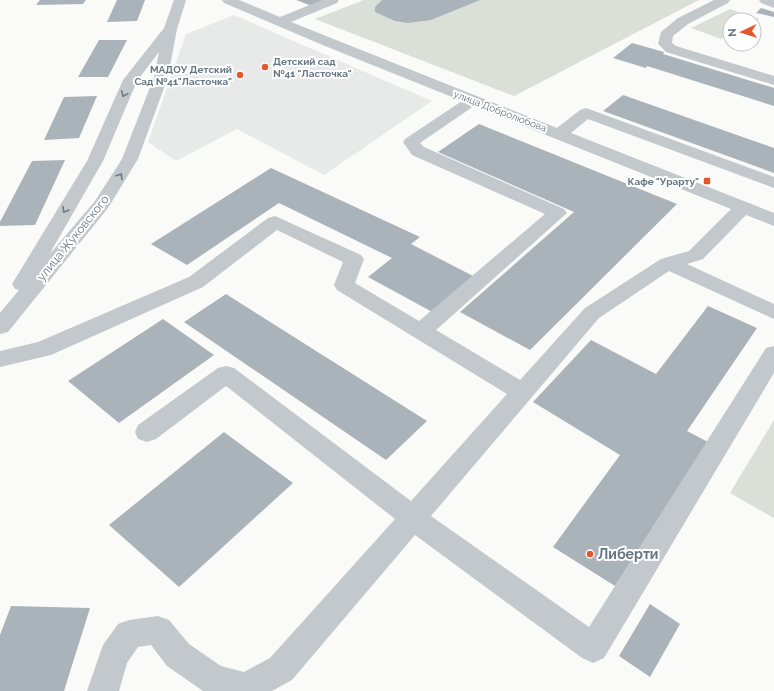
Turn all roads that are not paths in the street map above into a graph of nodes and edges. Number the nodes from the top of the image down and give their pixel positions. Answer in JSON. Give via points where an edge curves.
{"nodes":[{"id":1,"x":180,"y":0,"type":"edge"},
{"id":2,"x":228,"y":0,"type":"edge"},
{"id":3,"x":333,"y":0,"type":"edge"},
{"id":4,"x":724,"y":0,"type":"edge"},
{"id":5,"x":764,"y":0,"type":"edge"},
{"id":6,"x":774,"y":4,"type":"edge"},
{"id":7,"x":279,"y":22,"type":"junction"},
{"id":8,"x":170,"y":28,"type":"junction"},
{"id":9,"x":774,"y":81,"type":"edge"},
{"id":10,"x":473,"y":100,"type":"junction"},
{"id":11,"x":560,"y":134,"type":"junction"},
{"id":12,"x":774,"y":183,"type":"edge"},
{"id":13,"x":743,"y":208,"type":"junction"},
{"id":14,"x":774,"y":220,"type":"edge"},
{"id":15,"x":668,"y":263,"type":"junction"},
{"id":16,"x":774,"y":312,"type":"edge"},
{"id":17,"x":0,"y":321,"type":"edge"},
{"id":18,"x":0,"y":327,"type":"edge"},
{"id":19,"x":421,"y":331,"type":"junction"},
{"id":20,"x":774,"y":354,"type":"edge"},
{"id":21,"x":0,"y":359,"type":"edge"},
{"id":22,"x":523,"y":393,"type":"junction"},
{"id":23,"x":147,"y":432,"type":"dead end"},
{"id":24,"x":413,"y":518,"type":"junction"},
{"id":25,"x":103,"y":691,"type":"edge"}],
"edges":[{"from":1,"to":8,"type":"street","name":"улица Жуковского"},
{"from":2,"to":7,"type":"street","name":"улица Добролюбова"},
{"from":3,"to":7,"type":"street"},
{"from":4,"to":9,"type":"street","via":[[682,21],[666,35],[665,44],[671,49]]},
{"from":5,"to":6,"type":"street"},
{"from":7,"to":10,"type":"street","name":"улица Добролюбова"},
{"from":8,"to":17,"type":"street","name":"улица Жуковского","one_way":true,"via":[[130,80],[95,161]]},
{"from":18,"to":8,"type":"street","name":"улица Жуковского","one_way":true,"via":[[102,204],[130,159],[162,77]]},
{"from":10,"to":11,"type":"street","name":"улица Добролюбова"},
{"from":10,"to":19,"type":"street","via":[[411,142],[418,151],[558,213]]},
{"from":11,"to":12,"type":"street","via":[[586,113]]},
{"from":11,"to":13,"type":"street","name":"улица Добролюбова"},
{"from":13,"to":14,"type":"street","name":"улица Добролюбова"},
{"from":13,"to":15,"type":"street","via":[[696,255]]},
{"from":15,"to":16,"type":"street"},
{"from":15,"to":22,"type":"street","via":[[592,313]]},
{"from":19,"to":21,"type":"street","via":[[344,284],[354,259],[275,222],[196,282],[43,349]]},
{"from":19,"to":22,"type":"street"},
{"from":20,"to":24,"type":"street","via":[[593,648]]},
{"from":22,"to":24,"type":"street"},
{"from":23,"to":24,"type":"street","via":[[226,374]]},
{"from":24,"to":25,"type":"street","via":[[281,669],[246,688],[214,680],[178,655],[158,630],[129,634],[114,656]]}]}
